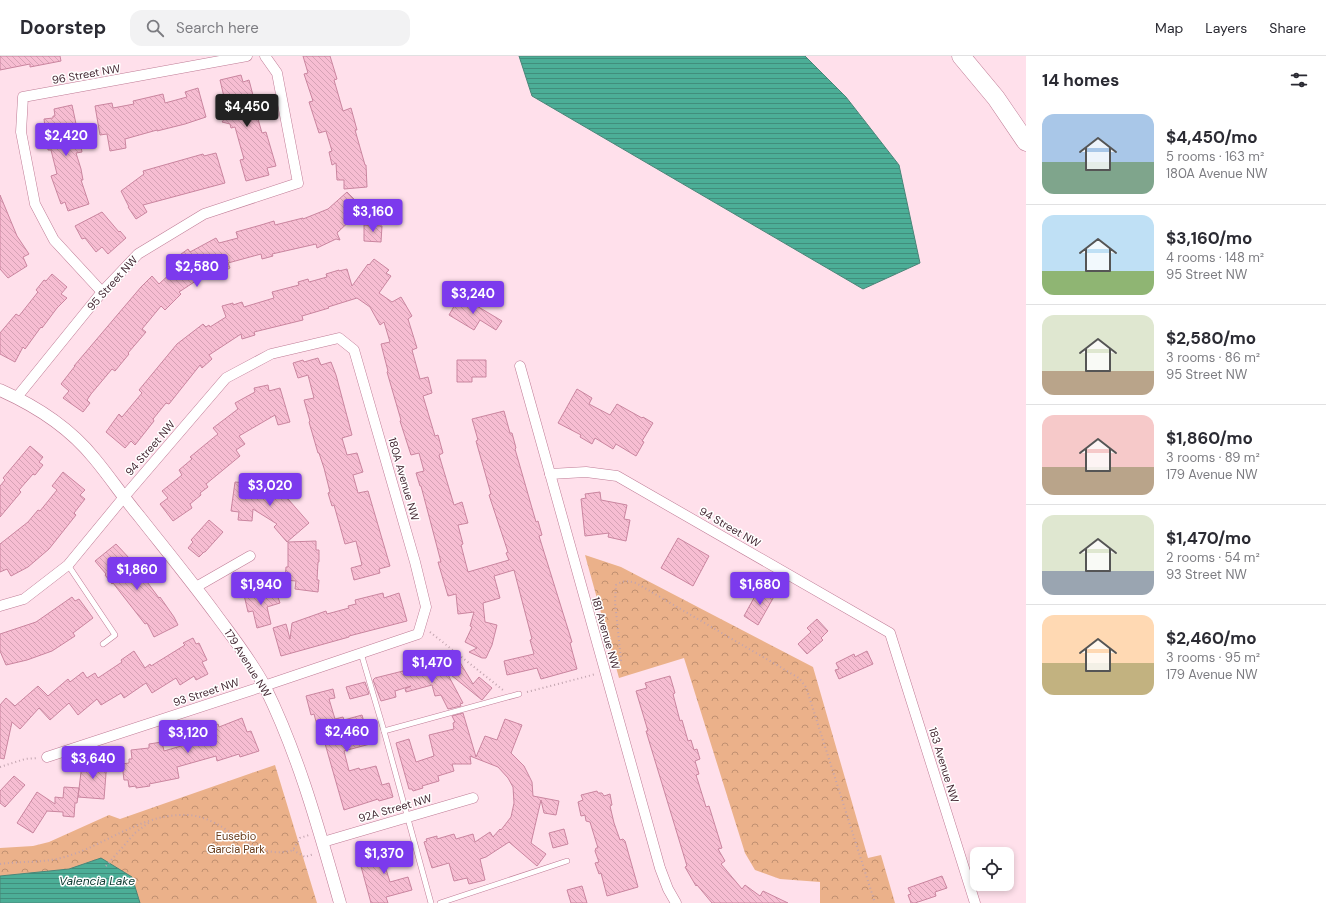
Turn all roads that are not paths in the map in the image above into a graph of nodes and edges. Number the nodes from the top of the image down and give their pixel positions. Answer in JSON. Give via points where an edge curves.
{"nodes":[{"id":1,"x":247,"y":56,"type":"edge"},
{"id":2,"x":265,"y":56,"type":"edge"},
{"id":3,"x":961,"y":56,"type":"edge"},
{"id":4,"x":1026,"y":142,"type":"edge"},
{"id":5,"x":102,"y":292,"type":"junction"},
{"id":6,"x":339,"y":338,"type":"joint"},
{"id":7,"x":520,"y":366,"type":"dead end"},
{"id":8,"x":0,"y":390,"type":"edge"},
{"id":9,"x":17,"y":397,"type":"junction"},
{"id":10,"x":550,"y":474,"type":"junction"},
{"id":11,"x":124,"y":497,"type":"junction"},
{"id":12,"x":250,"y":556,"type":"dead end"},
{"id":13,"x":68,"y":565,"type":"junction"},
{"id":14,"x":196,"y":588,"type":"junction"},
{"id":15,"x":0,"y":606,"type":"edge"},
{"id":16,"x":420,"y":629,"type":"joint"},
{"id":17,"x":890,"y":633,"type":"joint"},
{"id":18,"x":103,"y":644,"type":"dead end"},
{"id":19,"x":361,"y":654,"type":"junction"},
{"id":20,"x":264,"y":686,"type":"junction"},
{"id":21,"x":519,"y":694,"type":"road end"},
{"id":22,"x":384,"y":731,"type":"junction"},
{"id":23,"x":47,"y":756,"type":"road end"},
{"id":24,"x":474,"y":798,"type":"dead end"},
{"id":25,"x":406,"y":818,"type":"junction"},
{"id":26,"x":322,"y":842,"type":"junction"},
{"id":27,"x":567,"y":862,"type":"dead end"},
{"id":28,"x":340,"y":903,"type":"edge"},
{"id":29,"x":431,"y":903,"type":"edge"},
{"id":30,"x":440,"y":903,"type":"edge"},
{"id":31,"x":676,"y":903,"type":"edge"},
{"id":32,"x":975,"y":903,"type":"edge"}],
"edges":[{"from":1,"to":5,"type":"street","name":"96 Street NW","via":[[23,97],[21,132],[35,204],[54,240]]},
{"from":2,"to":5,"type":"street","name":"95 Street NW","via":[[277,73],[298,183],[204,214],[138,254]]},
{"from":3,"to":4,"type":"highway","via":[[996,98]]},
{"from":5,"to":9,"type":"street","name":"95 Street NW"},
{"from":6,"to":11,"type":"street","name":"94 Street NW","via":[[271,354],[226,378]]},
{"from":6,"to":16,"type":"street","name":"180A Avenue NW","via":[[354,350],[415,562],[426,607]]},
{"from":7,"to":10,"type":"street","name":"181 Avenue NW"},
{"from":8,"to":9,"type":"street"},
{"from":9,"to":11,"type":"street","name":"179 Avenue NW","via":[[66,429],[94,457]]},
{"from":10,"to":17,"type":"street","name":"94 Street NW","via":[[586,472],[617,476]]},
{"from":10,"to":31,"type":"street","name":"181 Avenue NW","via":[[660,868]]},
{"from":11,"to":13,"type":"street","name":"94 Street NW"},
{"from":11,"to":14,"type":"street","name":"179 Avenue NW"},
{"from":12,"to":14,"type":"street"},
{"from":13,"to":15,"type":"street","name":"94 Street NW","via":[[24,599]]},
{"from":13,"to":18,"type":"lane","via":[[115,635]]},
{"from":14,"to":20,"type":"street","name":"179 Avenue NW","via":[[238,644]]},
{"from":16,"to":19,"type":"street","name":"93 Street NW"},
{"from":17,"to":32,"type":"street","name":"183 Avenue NW"},
{"from":19,"to":20,"type":"street","name":"93 Street NW"},
{"from":19,"to":22,"type":"lane"},
{"from":20,"to":23,"type":"street","name":"93 Street NW"},
{"from":20,"to":26,"type":"street","name":"179 Avenue NW","via":[[288,738]]},
{"from":21,"to":22,"type":"lane"},
{"from":22,"to":25,"type":"lane"},
{"from":24,"to":25,"type":"street","name":"92A Street NW"},
{"from":25,"to":26,"type":"street","name":"92A Street NW"},
{"from":25,"to":29,"type":"lane"},
{"from":26,"to":28,"type":"street","name":"179 Avenue NW"},
{"from":27,"to":30,"type":"lane"}]}
